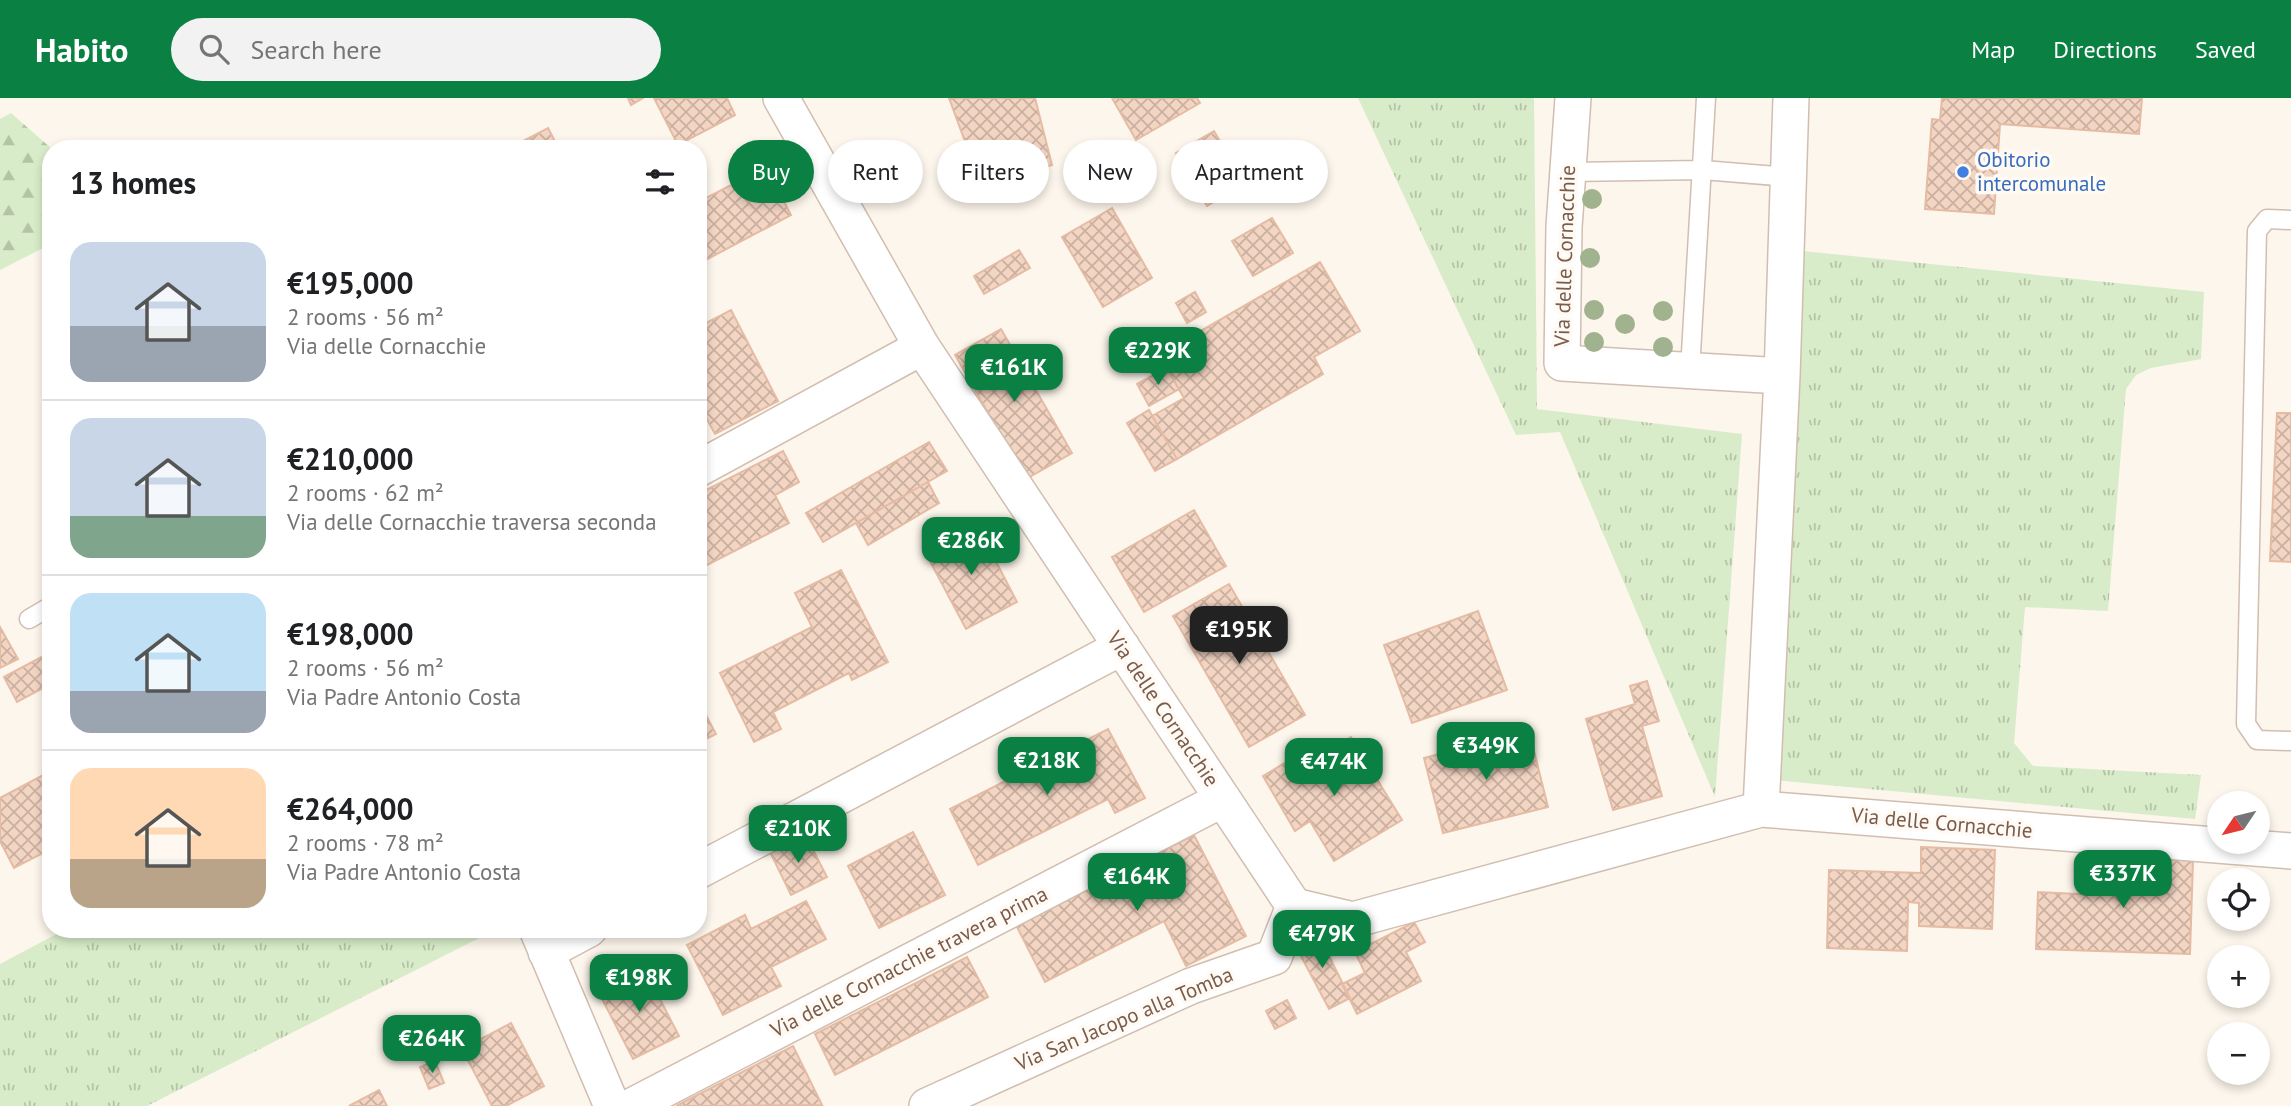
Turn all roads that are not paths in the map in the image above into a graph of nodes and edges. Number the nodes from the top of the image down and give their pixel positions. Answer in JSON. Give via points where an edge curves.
{"nodes":[{"id":1,"x":781,"y":98,"type":"edge"},
{"id":2,"x":1573,"y":98,"type":"edge"},
{"id":3,"x":1706,"y":98,"type":"edge"},
{"id":4,"x":1791,"y":98,"type":"edge"},
{"id":5,"x":1703,"y":170,"type":"junction"},
{"id":6,"x":1568,"y":172,"type":"junction"},
{"id":7,"x":1788,"y":177,"type":"junction"},
{"id":8,"x":2291,"y":220,"type":"edge"},
{"id":9,"x":922,"y":347,"type":"junction"},
{"id":10,"x":1690,"y":370,"type":"junction"},
{"id":11,"x":1782,"y":376,"type":"junction"},
{"id":12,"x":707,"y":464,"type":"edge"},
{"id":13,"x":42,"y":611,"type":"edge"},
{"id":14,"x":29,"y":619,"type":"dead end"},
{"id":15,"x":1122,"y":647,"type":"junction"},
{"id":16,"x":2291,"y":741,"type":"edge"},
{"id":17,"x":1223,"y":799,"type":"junction"},
{"id":18,"x":1761,"y":809,"type":"junction"},
{"id":19,"x":2291,"y":851,"type":"edge"},
{"id":20,"x":707,"y":866,"type":"edge"},
{"id":21,"x":1294,"y":906,"type":"junction"},
{"id":22,"x":542,"y":941,"type":"edge"},
{"id":23,"x":612,"y":1106,"type":"edge"},
{"id":24,"x":632,"y":1106,"type":"edge"},
{"id":25,"x":927,"y":1106,"type":"edge"}],
"edges":[{"from":1,"to":9,"type":"street","name":"Via delle Cornacchie"},
{"from":2,"to":6,"type":"street","name":"Via delle Cornacchie"},
{"from":3,"to":5,"type":"lane"},
{"from":4,"to":7,"type":"street"},
{"from":5,"to":6,"type":"lane"},
{"from":5,"to":7,"type":"lane"},
{"from":5,"to":10,"type":"lane"},
{"from":6,"to":10,"type":"street","name":"Via delle Cornacchie","via":[[1562,363]]},
{"from":7,"to":11,"type":"street"},
{"from":8,"to":16,"type":"lane","via":[[2267,219],[2257,231],[2246,724],[2257,740]]},
{"from":9,"to":12,"type":"street"},
{"from":9,"to":15,"type":"street","name":"Via delle Cornacchie"},
{"from":10,"to":11,"type":"street","name":"Via delle Cornacchie"},
{"from":11,"to":18,"type":"street"},
{"from":13,"to":14,"type":"lane"},
{"from":15,"to":17,"type":"street","name":"Via delle Cornacchie"},
{"from":15,"to":20,"type":"street"},
{"from":17,"to":21,"type":"street","name":"Via delle Cornacchie"},
{"from":17,"to":24,"type":"street","name":"Via delle Cornacchie travera prima"},
{"from":18,"to":19,"type":"street","name":"Via delle Cornacchie"},
{"from":18,"to":21,"type":"street","name":"Via delle Cornacchie","via":[[1353,920]]},
{"from":21,"to":25,"type":"street","name":"Via San Jacopo alla Tomba","via":[[1274,957],[1191,986]]},
{"from":22,"to":23,"type":"street"}]}
